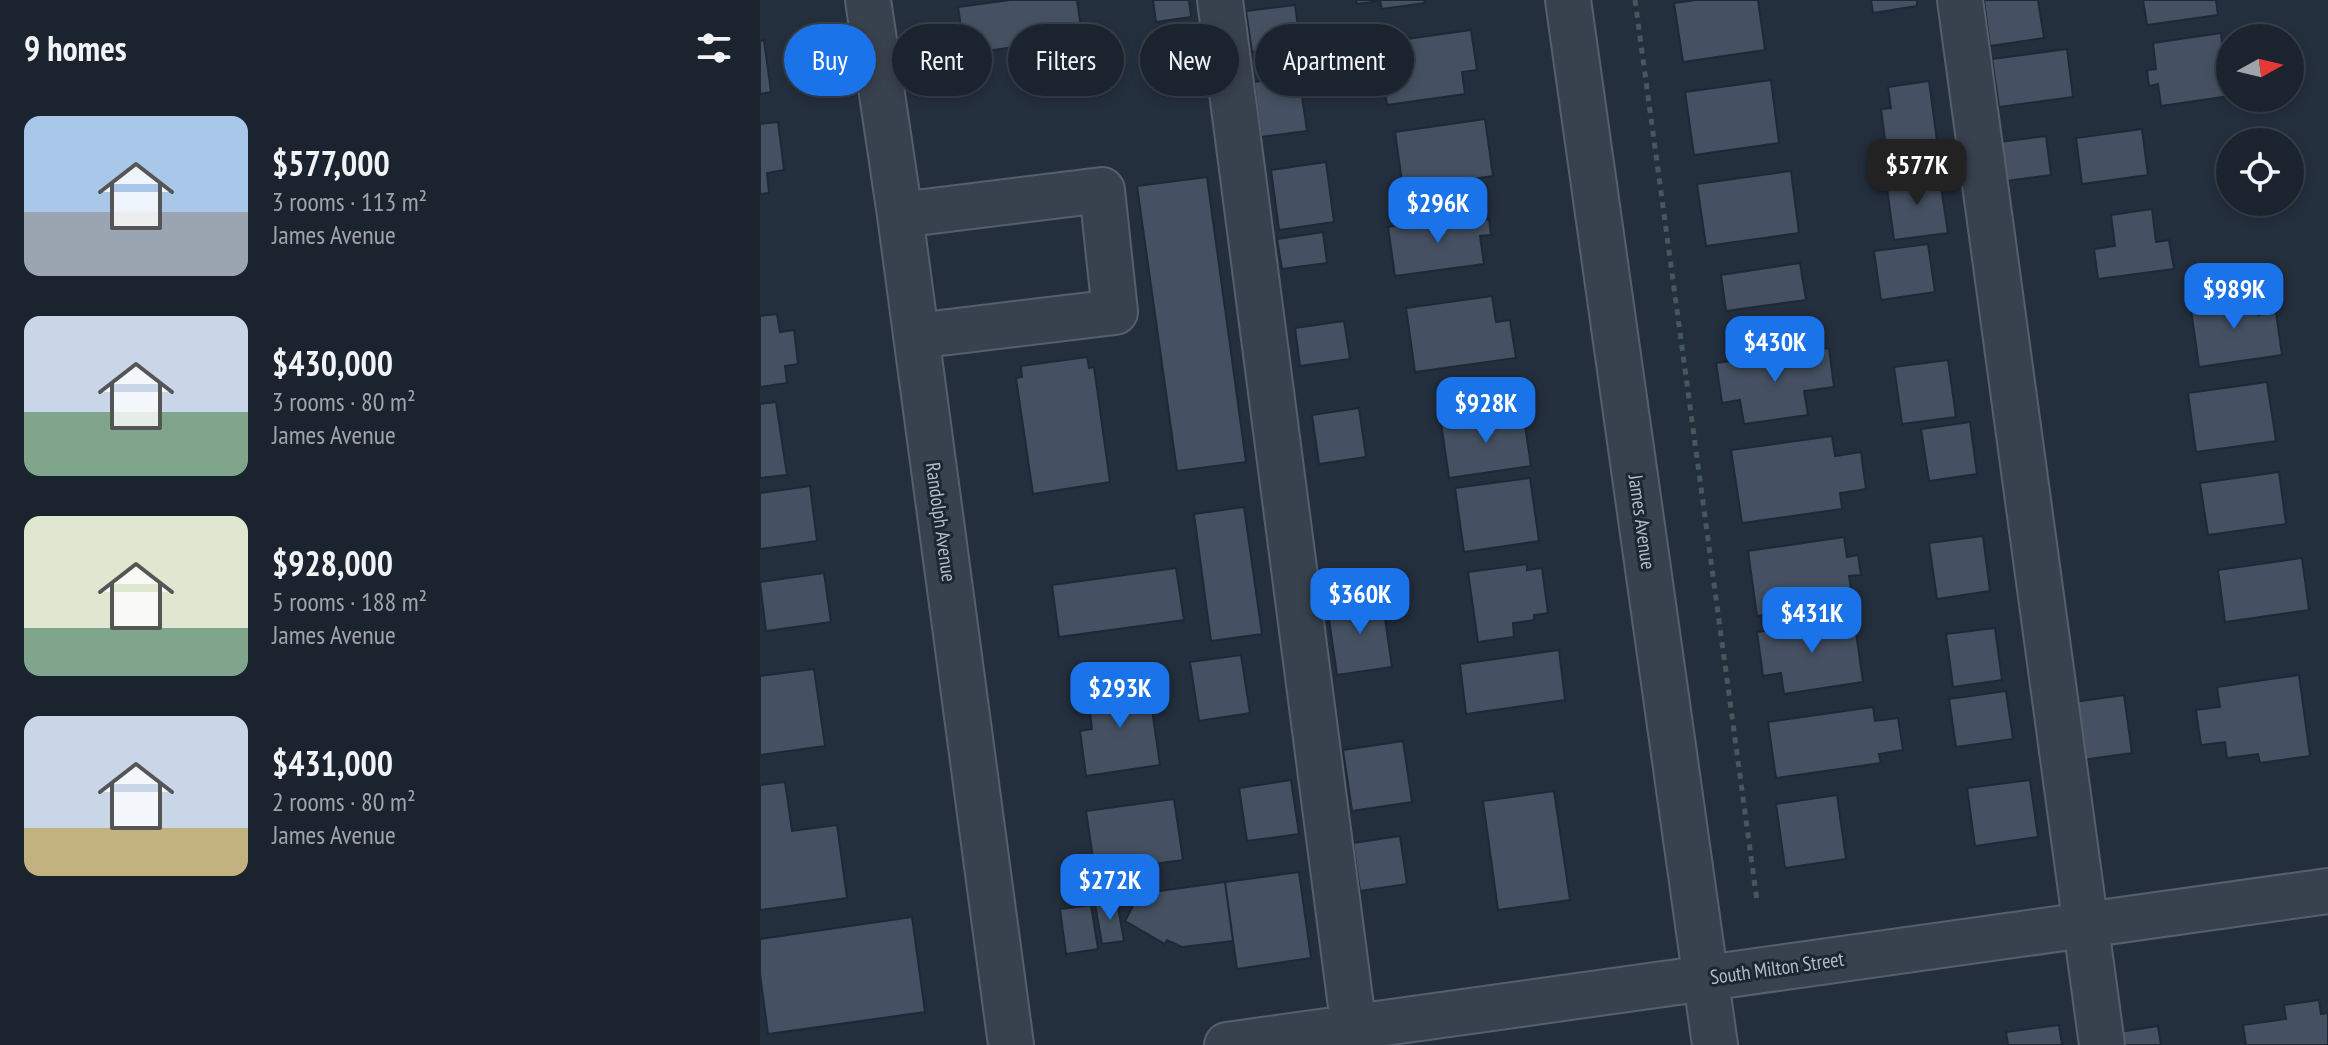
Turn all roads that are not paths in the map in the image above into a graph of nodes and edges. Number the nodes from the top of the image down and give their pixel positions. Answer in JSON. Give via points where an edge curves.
{"nodes":[{"id":1,"x":868,"y":0,"type":"edge"},
{"id":2,"x":1220,"y":0,"type":"edge"},
{"id":3,"x":1568,"y":0,"type":"edge"},
{"id":4,"x":1960,"y":0,"type":"edge"},
{"id":5,"x":900,"y":215,"type":"junction"},
{"id":6,"x":916,"y":336,"type":"junction"},
{"id":7,"x":2328,"y":891,"type":"edge"},
{"id":8,"x":2085,"y":925,"type":"junction"},
{"id":9,"x":1706,"y":978,"type":"junction"},
{"id":10,"x":1355,"y":1036,"type":"edge"},
{"id":11,"x":1011,"y":1045,"type":"edge"},
{"id":12,"x":1227,"y":1045,"type":"edge"},
{"id":13,"x":1715,"y":1045,"type":"edge"},
{"id":14,"x":2102,"y":1045,"type":"edge"}],
"edges":[{"from":1,"to":5,"type":"street","name":"Randolph Avenue"},
{"from":2,"to":10,"type":"street"},
{"from":3,"to":9,"type":"street","name":"James Avenue"},
{"from":4,"to":8,"type":"street"},
{"from":5,"to":6,"type":"street","name":"Randolph Avenue"},
{"from":5,"to":6,"type":"street","via":[[1102,190],[1115,312]]},
{"from":6,"to":11,"type":"street","name":"Randolph Avenue"},
{"from":7,"to":8,"type":"street","name":"South Milton Street"},
{"from":8,"to":9,"type":"street","name":"South Milton Street"},
{"from":8,"to":14,"type":"street"},
{"from":9,"to":10,"type":"street","name":"South Milton Street"},
{"from":9,"to":13,"type":"street","name":"James Avenue"},
{"from":10,"to":12,"type":"street","name":"South Milton Street"}]}
